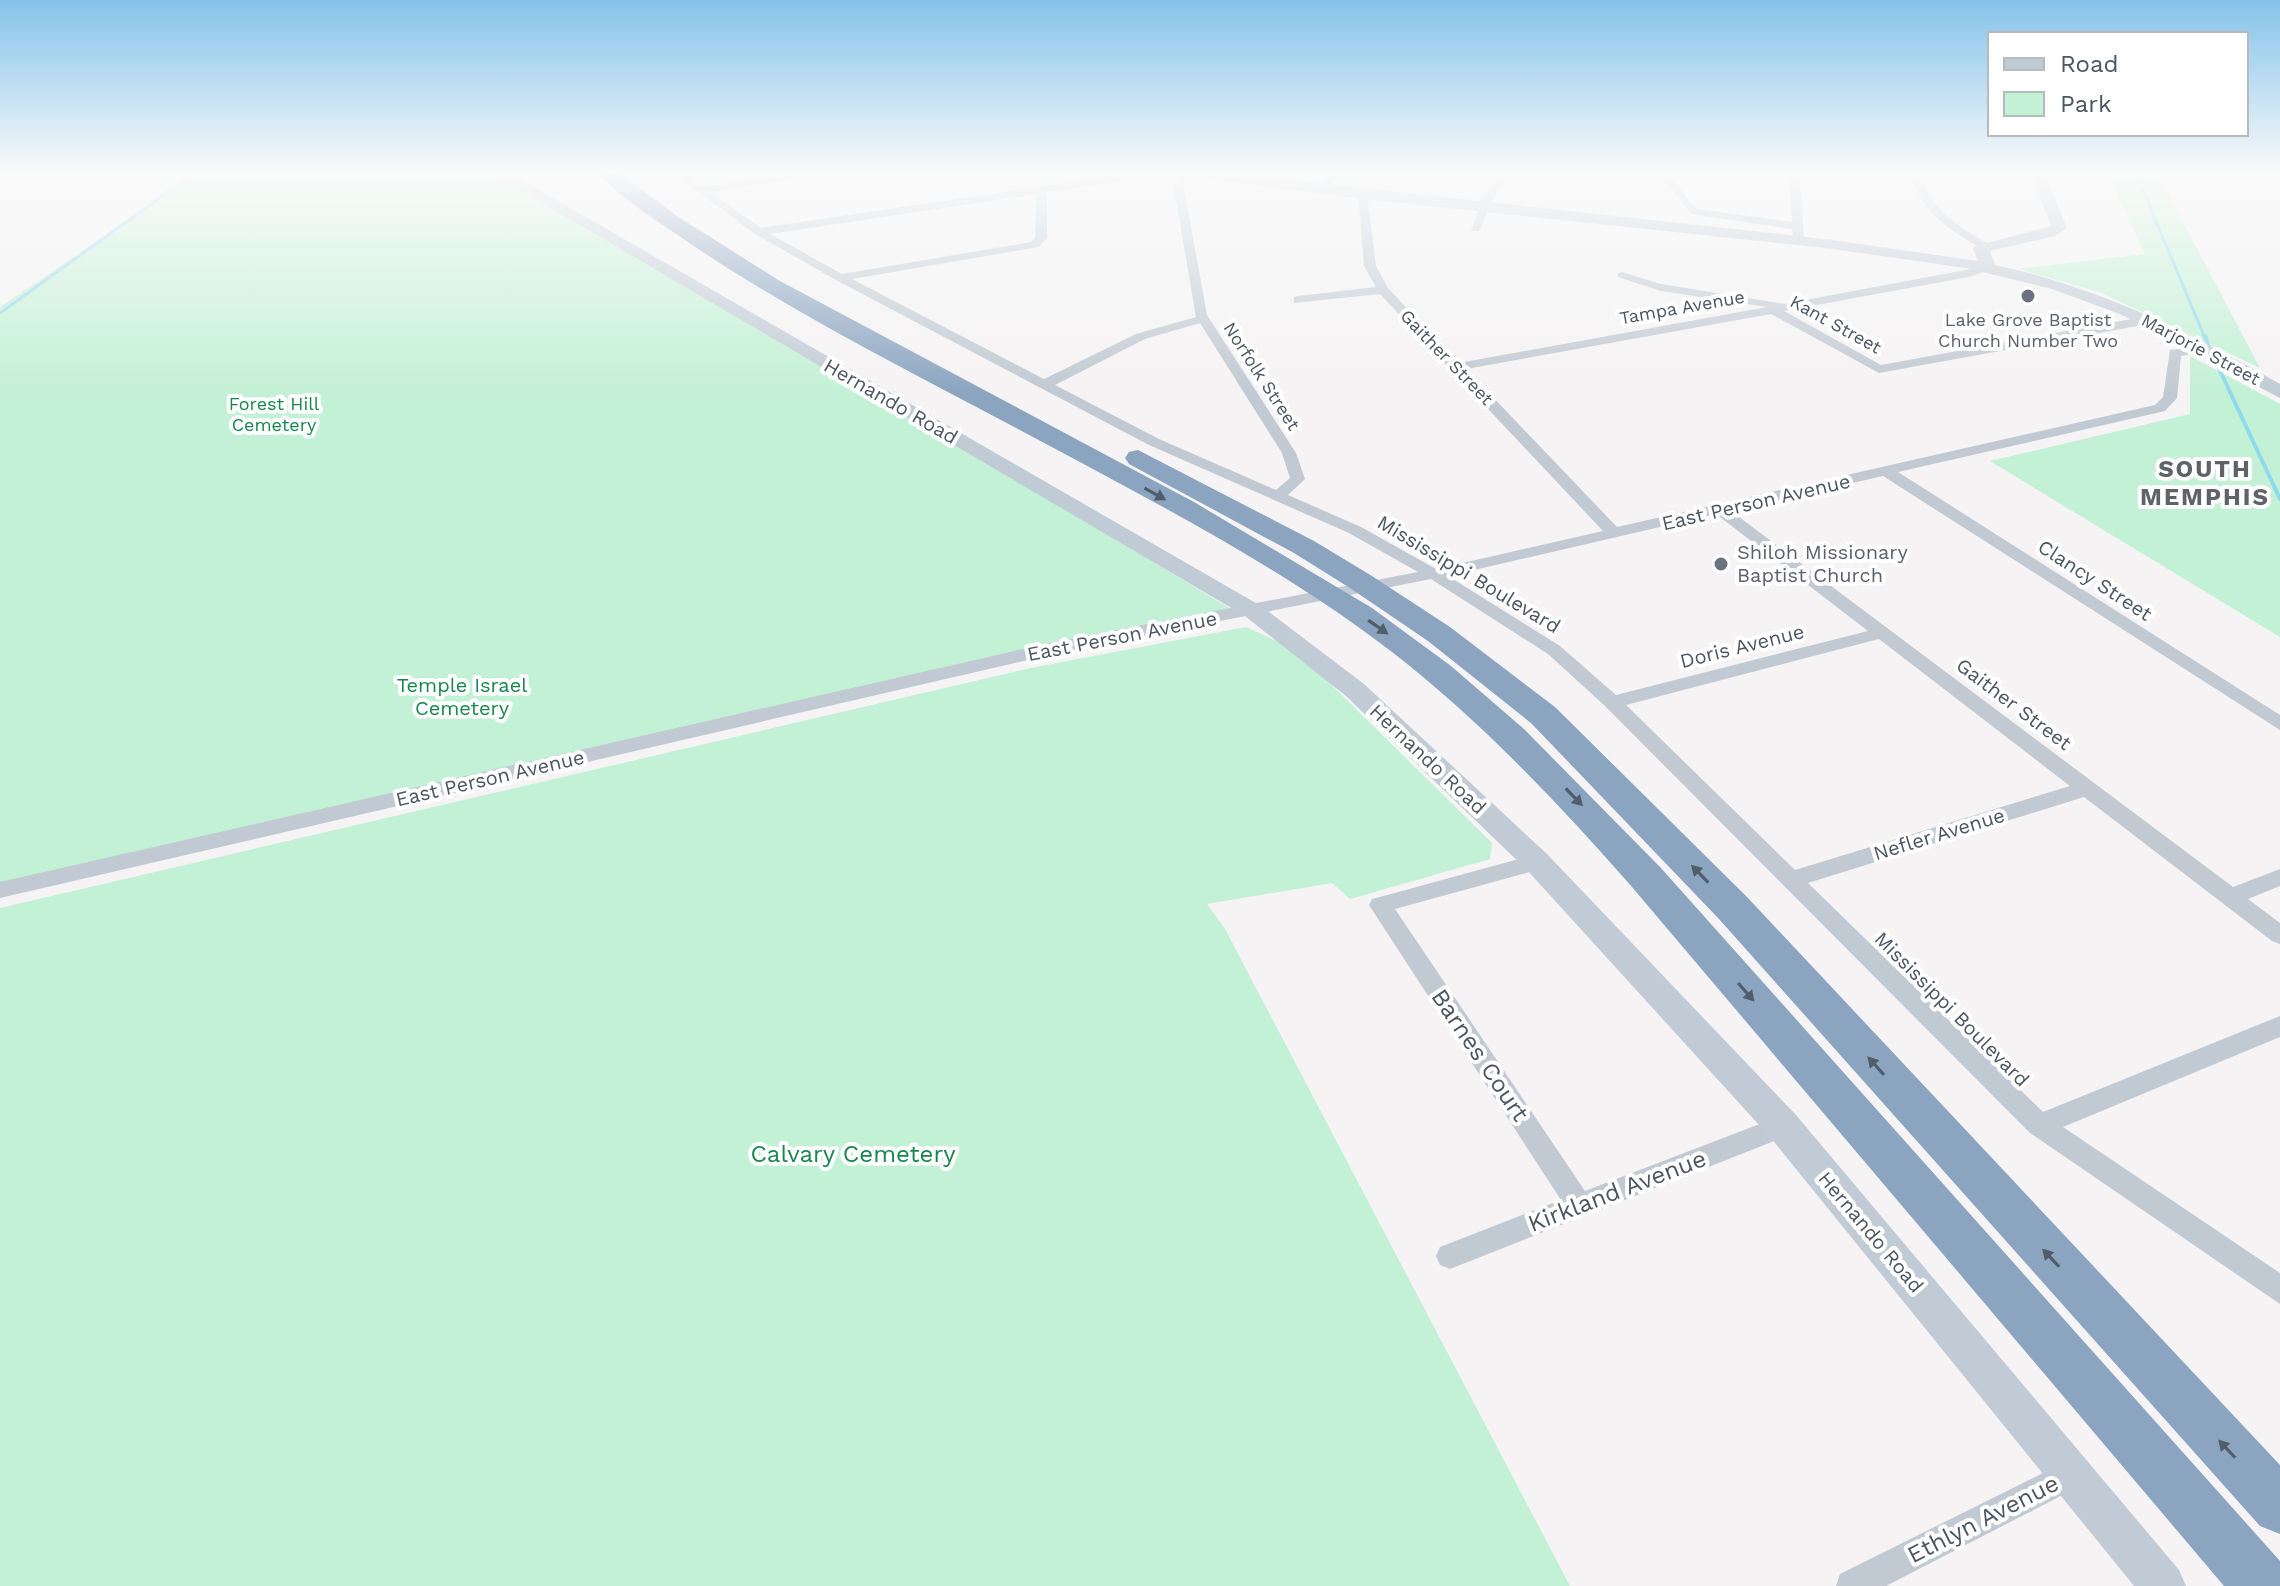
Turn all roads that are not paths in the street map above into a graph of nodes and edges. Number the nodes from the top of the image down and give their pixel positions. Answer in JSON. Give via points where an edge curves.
{"nodes":[{"id":1,"x":624,"y":245,"type":"edge"},
{"id":2,"x":710,"y":245,"type":"edge"},
{"id":3,"x":744,"y":245,"type":"edge"},
{"id":4,"x":782,"y":245,"type":"edge"},
{"id":5,"x":1035,"y":245,"type":"edge"},
{"id":6,"x":1189,"y":245,"type":"edge"},
{"id":7,"x":1368,"y":245,"type":"edge"},
{"id":8,"x":1866,"y":245,"type":"edge"},
{"id":9,"x":1991,"y":245,"type":"edge"},
{"id":10,"x":1985,"y":246,"type":"joint"},
{"id":11,"x":1988,"y":267,"type":"junction"},
{"id":12,"x":1622,"y":275,"type":"dead end"},
{"id":13,"x":840,"y":278,"type":"junction"},
{"id":14,"x":1383,"y":290,"type":"junction"},
{"id":15,"x":1298,"y":300,"type":"dead end"},
{"id":16,"x":1780,"y":309,"type":"junction"},
{"id":17,"x":1203,"y":319,"type":"junction"},
{"id":18,"x":2148,"y":320,"type":"junction"},
{"id":19,"x":2202,"y":348,"type":"junction"},
{"id":20,"x":1457,"y":367,"type":"junction"},
{"id":21,"x":2271,"y":380,"type":"edge"},
{"id":22,"x":1044,"y":385,"type":"junction"},
{"id":23,"x":2280,"y":392,"type":"edge"},
{"id":24,"x":1887,"y":472,"type":"junction"},
{"id":25,"x":1277,"y":497,"type":"junction"},
{"id":26,"x":1720,"y":510,"type":"junction"},
{"id":27,"x":1614,"y":533,"type":"junction"},
{"id":28,"x":1434,"y":574,"type":"junction"},
{"id":29,"x":1253,"y":611,"type":"junction"},
{"id":30,"x":1883,"y":633,"type":"junction"},
{"id":31,"x":1612,"y":702,"type":"junction"},
{"id":32,"x":2280,"y":724,"type":"edge"},
{"id":33,"x":2088,"y":788,"type":"junction"},
{"id":34,"x":1537,"y":862,"type":"junction"},
{"id":35,"x":2280,"y":877,"type":"edge"},
{"id":36,"x":1790,"y":880,"type":"junction"},
{"id":37,"x":0,"y":890,"type":"edge"},
{"id":38,"x":2231,"y":897,"type":"junction"},
{"id":39,"x":2280,"y":935,"type":"edge"},
{"id":40,"x":2280,"y":1026,"type":"edge"},
{"id":41,"x":2039,"y":1125,"type":"junction"},
{"id":42,"x":1783,"y":1126,"type":"junction"},
{"id":43,"x":1580,"y":1206,"type":"junction"},
{"id":44,"x":1450,"y":1256,"type":"dead end"},
{"id":45,"x":2280,"y":1290,"type":"edge"},
{"id":46,"x":2071,"y":1474,"type":"junction"},
{"id":47,"x":2280,"y":1506,"type":"edge"},
{"id":48,"x":1852,"y":1586,"type":"edge"},
{"id":49,"x":2163,"y":1586,"type":"edge"},
{"id":50,"x":2263,"y":1586,"type":"edge"}],
"edges":[{"from":1,"to":29,"type":"street","name":"Hernando Road"},
{"from":2,"to":50,"type":"highway","one_way":true,"via":[[780,290],[1306,581],[1400,643],[1484,710],[1578,801],[1646,877]]},
{"from":47,"to":3,"type":"highway","one_way":true,"via":[[1733,908],[1575,746],[1505,684],[1394,603],[1304,547]]},
{"from":4,"to":13,"type":"street","name":"Mississippi Boulevard"},
{"from":5,"to":13,"type":"street"},
{"from":6,"to":17,"type":"street","name":"Norfolk Street"},
{"from":7,"to":14,"type":"street","name":"Gaither Street","via":[[1370,266]]},
{"from":8,"to":11,"type":"street","name":"Marjorie Street"},
{"from":9,"to":10,"type":"street"},
{"from":10,"to":11,"type":"street","via":[[1981,249]]},
{"from":11,"to":16,"type":"street","name":"Tampa Avenue"},
{"from":11,"to":18,"type":"street","name":"Marjorie Street"},
{"from":12,"to":16,"type":"street","via":[[1650,285],[1756,299]]},
{"from":13,"to":22,"type":"street","name":"Mississippi Boulevard"},
{"from":14,"to":15,"type":"street"},
{"from":14,"to":20,"type":"street","name":"Gaither Street"},
{"from":16,"to":18,"type":"street","name":"Kant Street","via":[[1879,369]]},
{"from":16,"to":20,"type":"street","name":"Tampa Avenue"},
{"from":17,"to":22,"type":"street","via":[[1144,334]]},
{"from":17,"to":25,"type":"street","name":"Norfolk Street","via":[[1289,453],[1298,479]]},
{"from":18,"to":19,"type":"street","name":"Marjorie Street"},
{"from":19,"to":21,"type":"street","name":"Marjorie Street"},
{"from":19,"to":24,"type":"street","name":"East Person Avenue","via":[[2175,353],[2170,398],[2160,408]]},
{"from":20,"to":27,"type":"street","name":"Gaither Street"},
{"from":21,"to":23,"type":"street","name":"Marjorie Street"},
{"from":22,"to":25,"type":"street","name":"Mississippi Boulevard"},
{"from":24,"to":26,"type":"street","name":"East Person Avenue"},
{"from":24,"to":32,"type":"street","name":"Clancy Street"},
{"from":25,"to":28,"type":"street","name":"Mississippi Boulevard","via":[[1355,530]]},
{"from":26,"to":27,"type":"street","name":"East Person Avenue"},
{"from":26,"to":30,"type":"street","name":"Gaither Street"},
{"from":27,"to":28,"type":"street","name":"East Person Avenue"},
{"from":28,"to":29,"type":"street","name":"East Person Avenue"},
{"from":28,"to":31,"type":"street","name":"Mississippi Boulevard","via":[[1554,650]]},
{"from":29,"to":34,"type":"street","name":"Hernando Road","via":[[1355,690]]},
{"from":29,"to":37,"type":"street","name":"East Person Avenue","via":[[1054,648]]},
{"from":30,"to":31,"type":"street","name":"Doris Avenue"},
{"from":30,"to":33,"type":"street","name":"Gaither Street"},
{"from":31,"to":36,"type":"street","name":"Mississippi Boulevard"},
{"from":33,"to":36,"type":"street","name":"Nefler Avenue"},
{"from":33,"to":38,"type":"street","name":"Gaither Street"},
{"from":34,"to":42,"type":"street","name":"Hernando Road"},
{"from":34,"to":43,"type":"street","name":"Barnes Court","via":[[1380,905]]},
{"from":35,"to":38,"type":"street"},
{"from":36,"to":41,"type":"street","name":"Mississippi Boulevard"},
{"from":38,"to":39,"type":"street","name":"Gaither Street"},
{"from":40,"to":41,"type":"street"},
{"from":41,"to":45,"type":"street","name":"Mississippi Boulevard"},
{"from":42,"to":43,"type":"street","name":"Kirkland Avenue"},
{"from":42,"to":46,"type":"street","name":"Hernando Road"},
{"from":43,"to":44,"type":"street","name":"Kirkland Avenue"},
{"from":46,"to":48,"type":"street","name":"Ethlyn Avenue"},
{"from":46,"to":49,"type":"street","name":"Hernando Road"}]}
